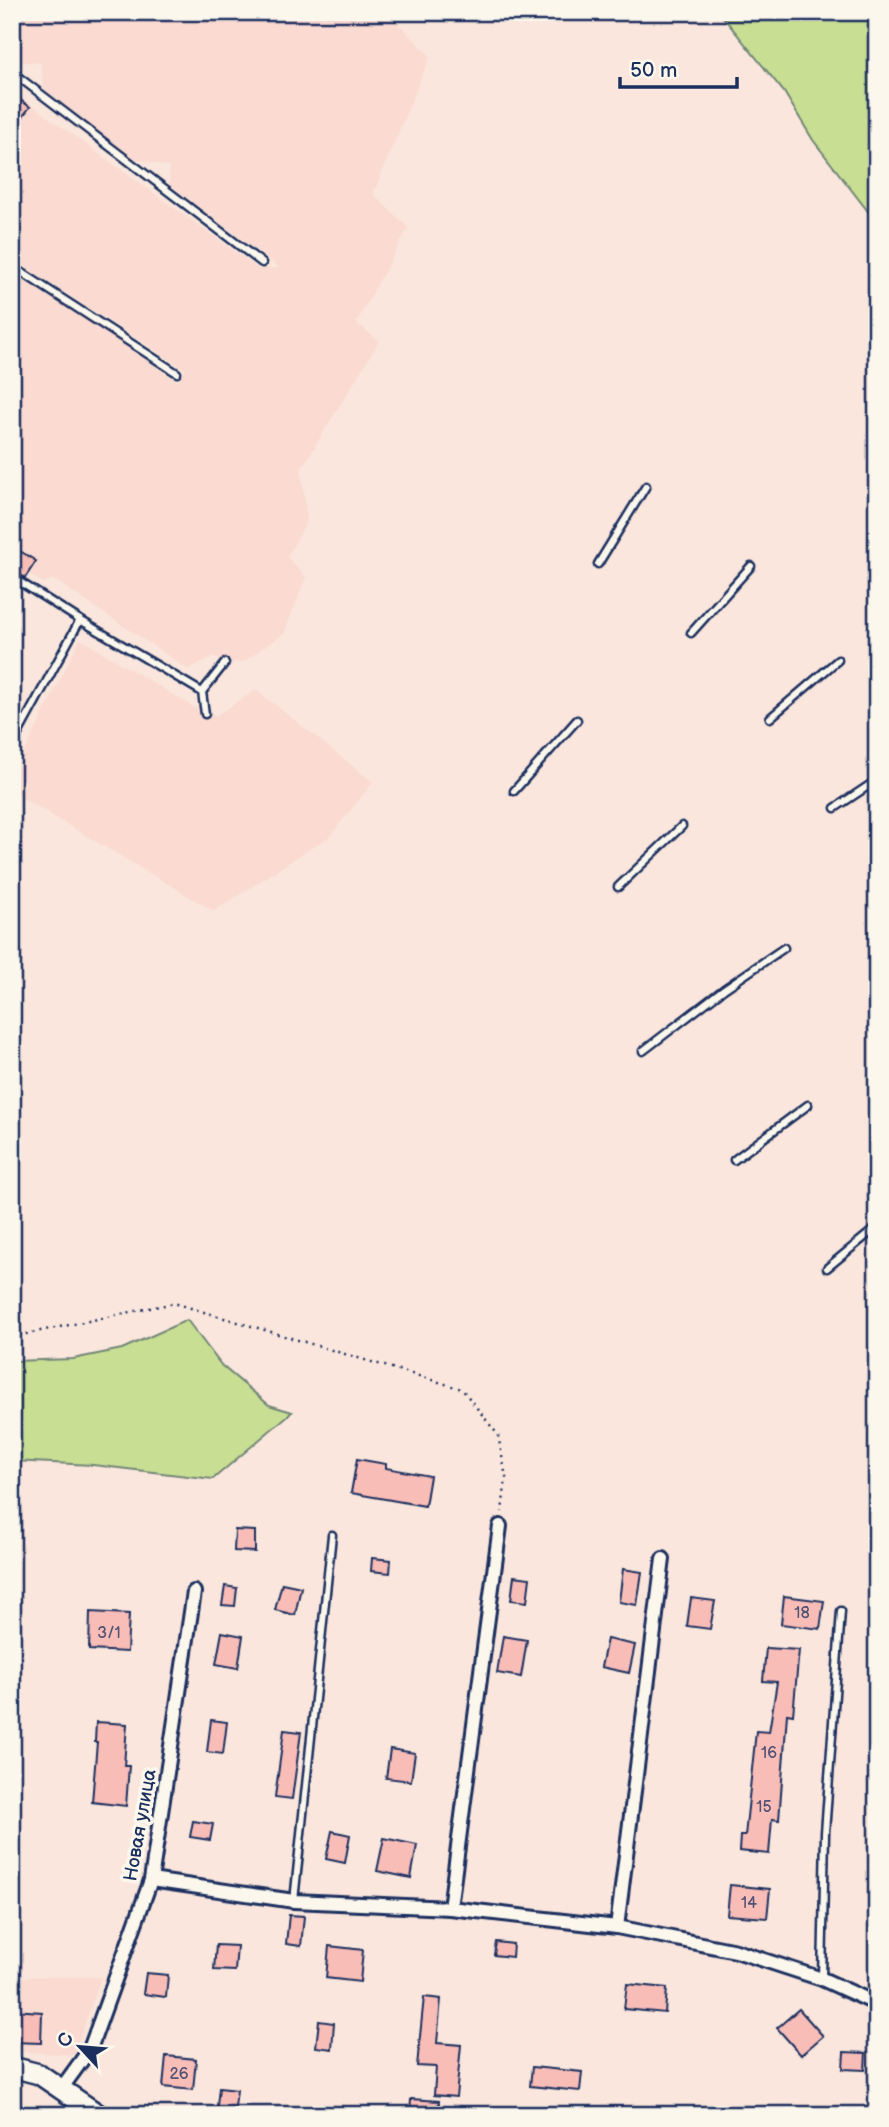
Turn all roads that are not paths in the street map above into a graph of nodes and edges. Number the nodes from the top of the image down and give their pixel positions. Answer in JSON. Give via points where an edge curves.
{"nodes":[{"id":1,"x":12,"y":72,"type":"edge"},
{"id":2,"x":262,"y":263,"type":"dead end"},
{"id":3,"x":12,"y":266,"type":"edge"},
{"id":4,"x":177,"y":373,"type":"dead end"},
{"id":5,"x":646,"y":486,"type":"dead end"},
{"id":6,"x":598,"y":564,"type":"dead end"},
{"id":7,"x":751,"y":566,"type":"dead end"},
{"id":8,"x":12,"y":577,"type":"edge"},
{"id":9,"x":80,"y":620,"type":"junction"},
{"id":10,"x":691,"y":633,"type":"dead end"},
{"id":11,"x":838,"y":660,"type":"dead end"},
{"id":12,"x":225,"y":663,"type":"dead end"},
{"id":13,"x":202,"y":692,"type":"junction"},
{"id":14,"x":205,"y":714,"type":"dead end"},
{"id":15,"x":770,"y":718,"type":"dead end"},
{"id":16,"x":577,"y":720,"type":"dead end"},
{"id":17,"x":12,"y":745,"type":"edge"},
{"id":18,"x":877,"y":780,"type":"edge"},
{"id":19,"x":513,"y":791,"type":"dead end"},
{"id":20,"x":835,"y":808,"type":"dead end"},
{"id":21,"x":682,"y":826,"type":"dead end"},
{"id":22,"x":618,"y":887,"type":"dead end"},
{"id":23,"x":784,"y":948,"type":"dead end"},
{"id":24,"x":643,"y":1051,"type":"dead end"},
{"id":25,"x":808,"y":1105,"type":"dead end"},
{"id":26,"x":734,"y":1160,"type":"dead end"},
{"id":27,"x":877,"y":1227,"type":"edge"},
{"id":28,"x":827,"y":1268,"type":"dead end"},
{"id":29,"x":500,"y":1526,"type":"road end"},
{"id":30,"x":332,"y":1535,"type":"dead end"},
{"id":31,"x":663,"y":1559,"type":"dead end"},
{"id":32,"x":194,"y":1592,"type":"dead end"},
{"id":33,"x":841,"y":1611,"type":"dead end"},
{"id":34,"x":151,"y":1880,"type":"junction"},
{"id":35,"x":294,"y":1902,"type":"junction"},
{"id":36,"x":450,"y":1908,"type":"junction"},
{"id":37,"x":617,"y":1927,"type":"junction"},
{"id":38,"x":822,"y":1979,"type":"junction"},
{"id":39,"x":877,"y":2004,"type":"edge"},
{"id":40,"x":12,"y":2067,"type":"edge"},
{"id":41,"x":61,"y":2089,"type":"junction"},
{"id":42,"x":100,"y":2115,"type":"edge"}],
"edges":[{"from":1,"to":2,"type":"lane"},
{"from":3,"to":4,"type":"lane"},
{"from":5,"to":6,"type":"lane"},
{"from":7,"to":10,"type":"lane"},
{"from":8,"to":9,"type":"lane"},
{"from":9,"to":13,"type":"lane"},
{"from":9,"to":17,"type":"lane"},
{"from":11,"to":15,"type":"lane"},
{"from":12,"to":13,"type":"lane"},
{"from":13,"to":14,"type":"lane"},
{"from":16,"to":19,"type":"lane"},
{"from":18,"to":20,"type":"lane"},
{"from":21,"to":22,"type":"lane"},
{"from":23,"to":24,"type":"lane"},
{"from":25,"to":26,"type":"lane"},
{"from":27,"to":28,"type":"lane"},
{"from":29,"to":36,"type":"street"},
{"from":30,"to":35,"type":"lane"},
{"from":31,"to":37,"type":"street"},
{"from":32,"to":34,"type":"street","name":"Новая улица"},
{"from":33,"to":38,"type":"lane","via":[[825,1833]]},
{"from":34,"to":35,"type":"street"},
{"from":34,"to":41,"type":"street","name":"Новая улица","via":[[90,2049]]},
{"from":35,"to":36,"type":"street"},
{"from":36,"to":37,"type":"street"},
{"from":37,"to":38,"type":"street","via":[[736,1951]]},
{"from":38,"to":39,"type":"street"},
{"from":40,"to":41,"type":"main road","via":[[39,2074]]},
{"from":41,"to":42,"type":"main road"}]}
